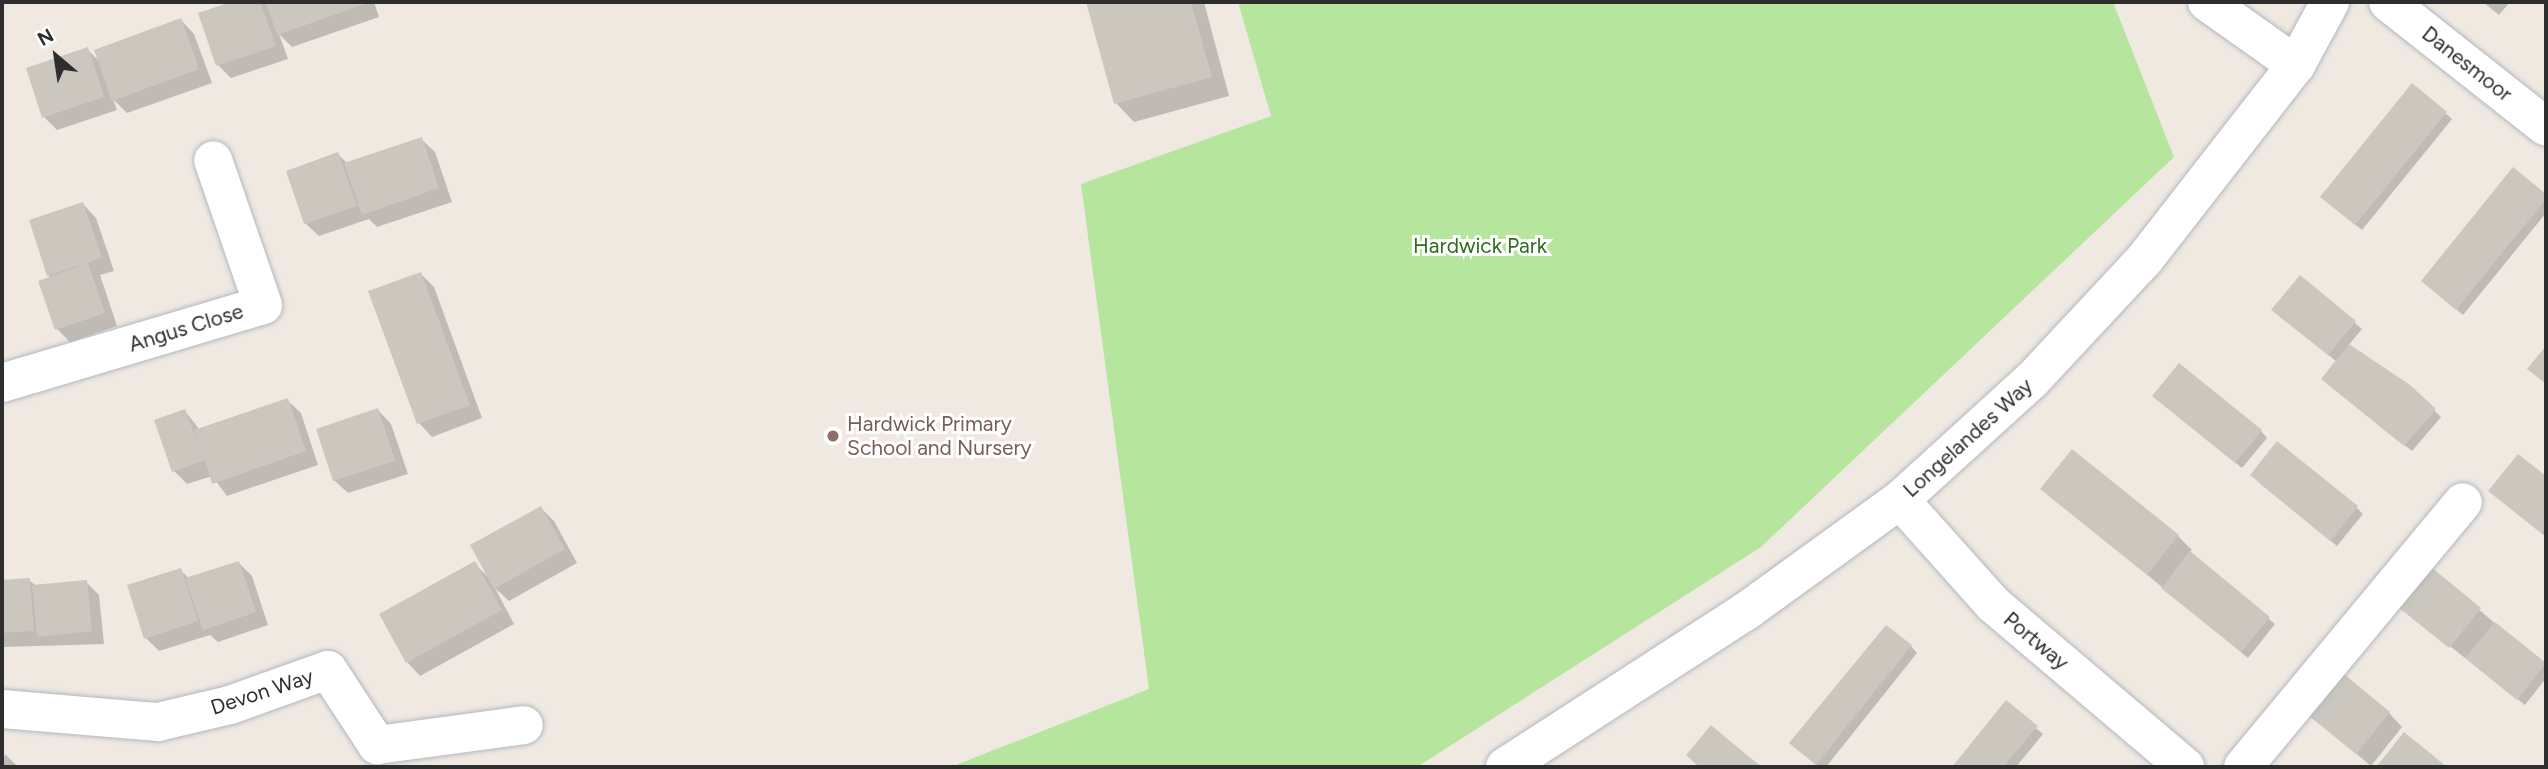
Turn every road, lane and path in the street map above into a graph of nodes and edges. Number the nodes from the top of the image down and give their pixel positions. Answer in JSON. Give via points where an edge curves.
{"nodes":[{"id":1,"x":2207,"y":2,"type":"edge"},
{"id":2,"x":2330,"y":2,"type":"edge"},
{"id":3,"x":2388,"y":2,"type":"edge"},
{"id":4,"x":2295,"y":65,"type":"junction"},
{"id":5,"x":2546,"y":127,"type":"edge"},
{"id":6,"x":213,"y":160,"type":"dead end"},
{"id":7,"x":2,"y":383,"type":"edge"},
{"id":8,"x":1900,"y":500,"type":"junction"},
{"id":9,"x":2463,"y":502,"type":"dead end"},
{"id":10,"x":2,"y":709,"type":"edge"},
{"id":11,"x":524,"y":725,"type":"dead end"},
{"id":12,"x":1505,"y":767,"type":"edge"},
{"id":13,"x":2185,"y":767,"type":"edge"},
{"id":14,"x":2243,"y":767,"type":"edge"}],
"edges":[{"from":1,"to":4,"type":"street"},
{"from":2,"to":4,"type":"street","name":"Longelandes Way"},
{"from":3,"to":5,"type":"street","name":"Danesmoor"},
{"from":4,"to":8,"type":"street","name":"Longelandes Way","via":[[2144,260],[2040,372]]},
{"from":6,"to":7,"type":"street","name":"Angus Close","via":[[262,305]]},
{"from":8,"to":12,"type":"street","name":"Longelandes Way","via":[[1745,612]]},
{"from":8,"to":13,"type":"street","name":"Portway","via":[[1993,604]]},
{"from":9,"to":14,"type":"street"},
{"from":10,"to":11,"type":"street","name":"Devon Way","via":[[158,722],[230,705],[328,670],[377,745]]}]}
